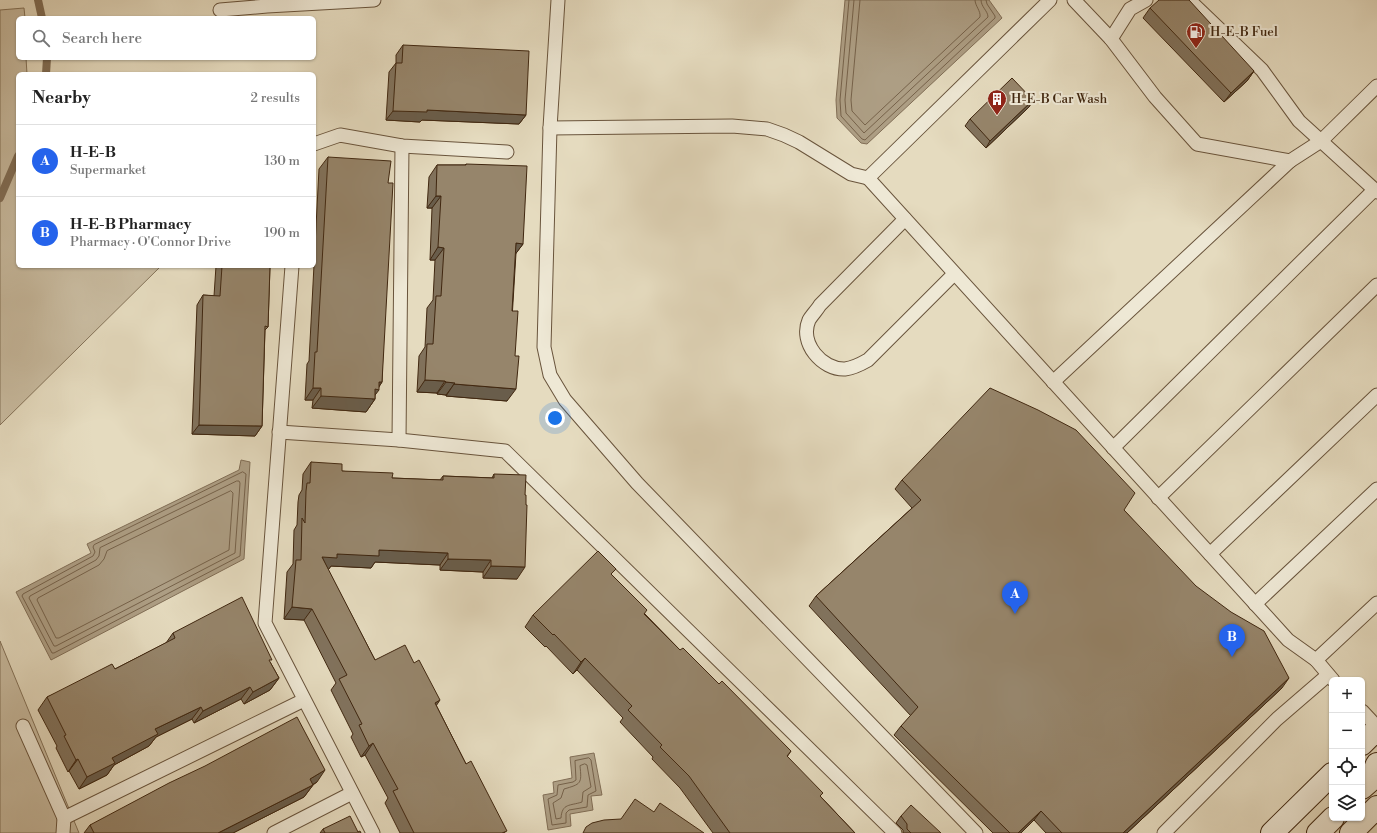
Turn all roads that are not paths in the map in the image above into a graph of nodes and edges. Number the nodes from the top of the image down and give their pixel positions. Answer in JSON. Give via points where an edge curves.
{"nodes":[{"id":1,"x":374,"y":0,"type":"edge"},
{"id":2,"x":558,"y":0,"type":"edge"},
{"id":3,"x":1050,"y":0,"type":"edge"},
{"id":4,"x":1074,"y":0,"type":"edge"},
{"id":5,"x":1146,"y":0,"type":"edge"},
{"id":6,"x":1189,"y":0,"type":"edge"},
{"id":7,"x":220,"y":10,"type":"dead end"},
{"id":8,"x":1111,"y":39,"type":"junction"},
{"id":9,"x":1377,"y":86,"type":"edge"},
{"id":10,"x":550,"y":128,"type":"junction"},
{"id":11,"x":1321,"y":141,"type":"junction"},
{"id":12,"x":316,"y":143,"type":"edge"},
{"id":13,"x":402,"y":146,"type":"junction"},
{"id":14,"x":507,"y":152,"type":"dead end"},
{"id":15,"x":1290,"y":161,"type":"junction"},
{"id":16,"x":868,"y":178,"type":"junction"},
{"id":17,"x":1376,"y":191,"type":"edge"},
{"id":18,"x":904,"y":219,"type":"junction"},
{"id":19,"x":292,"y":268,"type":"edge"},
{"id":20,"x":954,"y":274,"type":"junction"},
{"id":21,"x":1377,"y":285,"type":"edge"},
{"id":22,"x":1053,"y":382,"type":"junction"},
{"id":23,"x":1377,"y":395,"type":"edge"},
{"id":24,"x":279,"y":432,"type":"junction"},
{"id":25,"x":399,"y":440,"type":"junction"},
{"id":26,"x":1113,"y":448,"type":"junction"},
{"id":27,"x":1377,"y":489,"type":"edge"},
{"id":28,"x":1158,"y":498,"type":"junction"},
{"id":29,"x":1210,"y":554,"type":"junction"},
{"id":30,"x":1377,"y":603,"type":"edge"},
{"id":31,"x":1255,"y":604,"type":"junction"},
{"id":32,"x":1316,"y":660,"type":"junction"},
{"id":33,"x":1330,"y":677,"type":"edge"},
{"id":34,"x":1329,"y":680,"type":"edge"},
{"id":35,"x":304,"y":700,"type":"junction"},
{"id":36,"x":1364,"y":713,"type":"edge"},
{"id":37,"x":23,"y":726,"type":"dead end"},
{"id":38,"x":1377,"y":728,"type":"edge"},
{"id":39,"x":1365,"y":741,"type":"edge"},
{"id":40,"x":1377,"y":764,"type":"edge"},
{"id":41,"x":1329,"y":777,"type":"edge"},
{"id":42,"x":1365,"y":785,"type":"edge"},
{"id":43,"x":352,"y":793,"type":"junction"},
{"id":44,"x":1377,"y":808,"type":"edge"},
{"id":45,"x":64,"y":818,"type":"junction"},
{"id":46,"x":1330,"y":821,"type":"edge"},
{"id":47,"x":63,"y":833,"type":"edge"},
{"id":48,"x":274,"y":833,"type":"edge"},
{"id":49,"x":373,"y":833,"type":"edge"},
{"id":50,"x":895,"y":833,"type":"edge"},
{"id":51,"x":976,"y":833,"type":"edge"},
{"id":52,"x":1164,"y":833,"type":"edge"},
{"id":53,"x":1272,"y":833,"type":"edge"},
{"id":54,"x":1318,"y":833,"type":"edge"},
{"id":55,"x":1351,"y":833,"type":"edge"}],
"edges":[{"from":1,"to":7,"type":"lane"},
{"from":2,"to":10,"type":"lane"},
{"from":3,"to":16,"type":"lane"},
{"from":4,"to":8,"type":"lane"},
{"from":5,"to":8,"type":"lane","via":[[1130,9]]},
{"from":6,"to":11,"type":"lane","via":[[1262,70],[1299,121]]},
{"from":8,"to":15,"type":"lane","via":[[1155,97],[1197,144]]},
{"from":9,"to":11,"type":"lane"},
{"from":10,"to":16,"type":"lane","via":[[732,126],[767,130],[799,142],[852,174]]},
{"from":10,"to":51,"type":"lane","via":[[544,347],[550,375],[564,400],[637,483]]},
{"from":11,"to":15,"type":"lane"},
{"from":11,"to":17,"type":"lane"},
{"from":12,"to":13,"type":"lane","via":[[340,135]]},
{"from":13,"to":14,"type":"lane"},
{"from":13,"to":25,"type":"lane"},
{"from":15,"to":22,"type":"lane"},
{"from":16,"to":18,"type":"lane"},
{"from":17,"to":26,"type":"lane"},
{"from":18,"to":20,"type":"lane"},
{"from":18,"to":20,"type":"lane","via":[[820,305],[809,321],[809,346],[819,359],[832,367],[845,369],[868,360]]},
{"from":19,"to":24,"type":"lane"},
{"from":20,"to":22,"type":"lane"},
{"from":21,"to":28,"type":"lane"},
{"from":22,"to":26,"type":"lane"},
{"from":23,"to":29,"type":"lane"},
{"from":24,"to":25,"type":"lane"},
{"from":24,"to":35,"type":"lane","via":[[265,623]]},
{"from":25,"to":50,"type":"lane","via":[[505,452]]},
{"from":26,"to":28,"type":"lane"},
{"from":27,"to":31,"type":"lane"},
{"from":28,"to":29,"type":"lane"},
{"from":29,"to":31,"type":"lane"},
{"from":30,"to":32,"type":"lane"},
{"from":31,"to":32,"type":"lane","via":[[1288,640]]},
{"from":32,"to":33,"type":"lane"},
{"from":34,"to":52,"type":"lane","via":[[1277,719]]},
{"from":35,"to":43,"type":"lane"},
{"from":35,"to":45,"type":"lane"},
{"from":36,"to":38,"type":"lane"},
{"from":37,"to":45,"type":"lane"},
{"from":38,"to":39,"type":"main road"},
{"from":40,"to":42,"type":"main road","via":[[1370,781]]},
{"from":41,"to":53,"type":"main road"},
{"from":43,"to":48,"type":"lane"},
{"from":43,"to":49,"type":"lane"},
{"from":44,"to":55,"type":"main road"},
{"from":45,"to":47,"type":"lane"},
{"from":46,"to":54,"type":"main road"}]}
